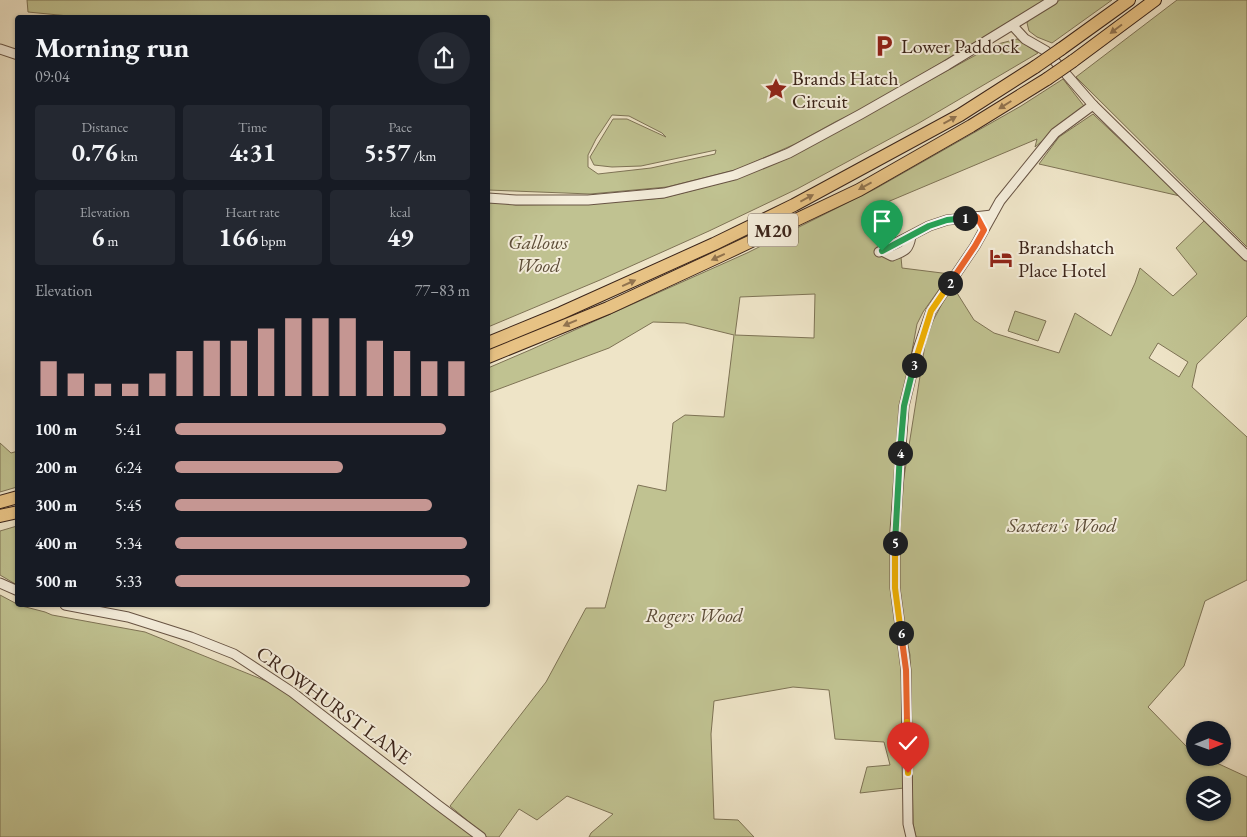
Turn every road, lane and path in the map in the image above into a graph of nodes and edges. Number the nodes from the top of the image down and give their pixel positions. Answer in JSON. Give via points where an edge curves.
{"nodes":[{"id":1,"x":1053,"y":0,"type":"edge"},
{"id":2,"x":1129,"y":0,"type":"edge"},
{"id":3,"x":1155,"y":0,"type":"edge"},
{"id":4,"x":1013,"y":26,"type":"junction"},
{"id":5,"x":0,"y":49,"type":"edge"},
{"id":6,"x":15,"y":54,"type":"edge"},
{"id":7,"x":1093,"y":105,"type":"junction"},
{"id":8,"x":490,"y":198,"type":"edge"},
{"id":9,"x":992,"y":215,"type":"junction"},
{"id":10,"x":977,"y":217,"type":"junction"},
{"id":11,"x":984,"y":230,"type":"junction"},
{"id":12,"x":881,"y":252,"type":"dead end"},
{"id":13,"x":1247,"y":256,"type":"edge"},
{"id":14,"x":490,"y":342,"type":"edge"},
{"id":15,"x":490,"y":356,"type":"edge"},
{"id":16,"x":15,"y":498,"type":"edge"},
{"id":17,"x":0,"y":502,"type":"edge"},
{"id":18,"x":15,"y":513,"type":"edge"},
{"id":19,"x":0,"y":516,"type":"edge"},
{"id":20,"x":0,"y":583,"type":"edge"},
{"id":21,"x":15,"y":590,"type":"edge"},
{"id":22,"x":76,"y":607,"type":"edge"},
{"id":23,"x":481,"y":837,"type":"edge"},
{"id":24,"x":911,"y":837,"type":"edge"}],
"edges":[{"from":1,"to":4,"type":"street"},
{"from":14,"to":2,"type":"highway","number":"M20","one_way":true,"bridge":true,"via":[[794,206],[960,115],[1035,67]]},
{"from":3,"to":15,"type":"highway","number":"M20","one_way":true,"bridge":true,"via":[[1047,79],[859,190],[608,308]]},
{"from":4,"to":7,"type":"street","via":[[1025,39],[1046,51]]},
{"from":4,"to":8,"type":"street","via":[[789,152],[735,175],[664,193],[598,199]]},
{"from":5,"to":6,"type":"street"},
{"from":7,"to":9,"type":"street","via":[[1054,133]]},
{"from":7,"to":13,"type":"street"},
{"from":9,"to":10,"type":"street"},
{"from":9,"to":11,"type":"street"},
{"from":10,"to":11,"type":"street"},
{"from":10,"to":12,"type":"street","via":[[947,220],[929,226],[911,236],[910,245],[903,252],[892,256]]},
{"from":11,"to":24,"type":"street","via":[[931,311],[904,406],[895,531],[895,588],[906,670],[908,824]]},
{"from":16,"to":17,"type":"highway"},
{"from":18,"to":19,"type":"highway"},
{"from":20,"to":21,"type":"street"},
{"from":22,"to":23,"type":"street","name":"CROWHURST LANE","via":[[128,616],[234,654],[292,692]]}]}
